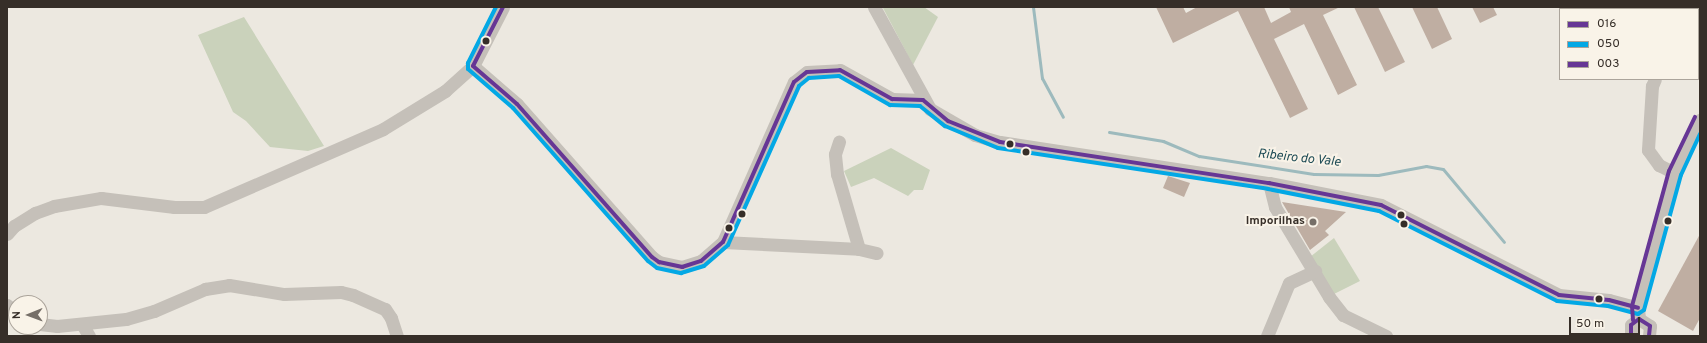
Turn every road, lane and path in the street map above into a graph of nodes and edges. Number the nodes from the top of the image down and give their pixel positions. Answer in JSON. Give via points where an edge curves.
{"nodes":[{"id":1,"x":503,"y":7,"type":"edge"},
{"id":2,"x":874,"y":7,"type":"edge"},
{"id":3,"x":473,"y":66,"type":"junction"},
{"id":4,"x":1655,"y":80,"type":"edge"},
{"id":5,"x":923,"y":100,"type":"junction"},
{"id":6,"x":1700,"y":120,"type":"edge"},
{"id":7,"x":838,"y":142,"type":"dead end"},
{"id":8,"x":1675,"y":174,"type":"junction"},
{"id":9,"x":1269,"y":184,"type":"junction"},
{"id":10,"x":7,"y":234,"type":"edge"},
{"id":11,"x":723,"y":242,"type":"junction"},
{"id":12,"x":859,"y":249,"type":"junction"},
{"id":13,"x":877,"y":253,"type":"dead end"},
{"id":14,"x":1315,"y":271,"type":"junction"},
{"id":15,"x":1638,"y":314,"type":"junction"},
{"id":16,"x":48,"y":324,"type":"edge"},
{"id":17,"x":82,"y":324,"type":"junction"},
{"id":18,"x":1652,"y":335,"type":"edge"},
{"id":19,"x":89,"y":336,"type":"edge"},
{"id":20,"x":397,"y":336,"type":"edge"},
{"id":21,"x":1267,"y":336,"type":"edge"},
{"id":22,"x":1386,"y":336,"type":"edge"},
{"id":23,"x":1631,"y":336,"type":"edge"}],
"edges":[{"from":1,"to":3,"type":"street"},
{"from":2,"to":5,"type":"street","via":[[889,30]]},
{"from":3,"to":10,"type":"street","via":[[445,91],[382,129],[215,204],[193,208],[101,198],[54,206],[34,213],[14,226]]},
{"from":3,"to":11,"type":"street","via":[[517,104],[652,257],[672,265],[691,266]]},
{"from":4,"to":8,"type":"street","via":[[1648,150],[1659,165]]},
{"from":5,"to":9,"type":"street","via":[[948,121],[1000,142]]},
{"from":5,"to":11,"type":"street","via":[[892,99],[840,70],[807,72],[794,82]]},
{"from":6,"to":8,"type":"street"},
{"from":7,"to":12,"type":"street","via":[[835,154],[837,174]]},
{"from":8,"to":15,"type":"street"},
{"from":9,"to":14,"type":"street","via":[[1275,207]]},
{"from":9,"to":15,"type":"street","via":[[1381,205],[1559,295],[1609,300]]},
{"from":11,"to":12,"type":"street"},
{"from":12,"to":13,"type":"street"},
{"from":14,"to":21,"type":"street","via":[[1289,283]]},
{"from":14,"to":22,"type":"street","via":[[1343,315]]},
{"from":15,"to":18,"type":"street","via":[[1648,323]]},
{"from":15,"to":23,"type":"street","via":[[1631,325]]},
{"from":16,"to":17,"type":"street"},
{"from":17,"to":19,"type":"street"},
{"from":17,"to":20,"type":"street","via":[[140,315],[205,289],[229,285],[284,294],[341,292],[353,295],[385,309]]}]}
